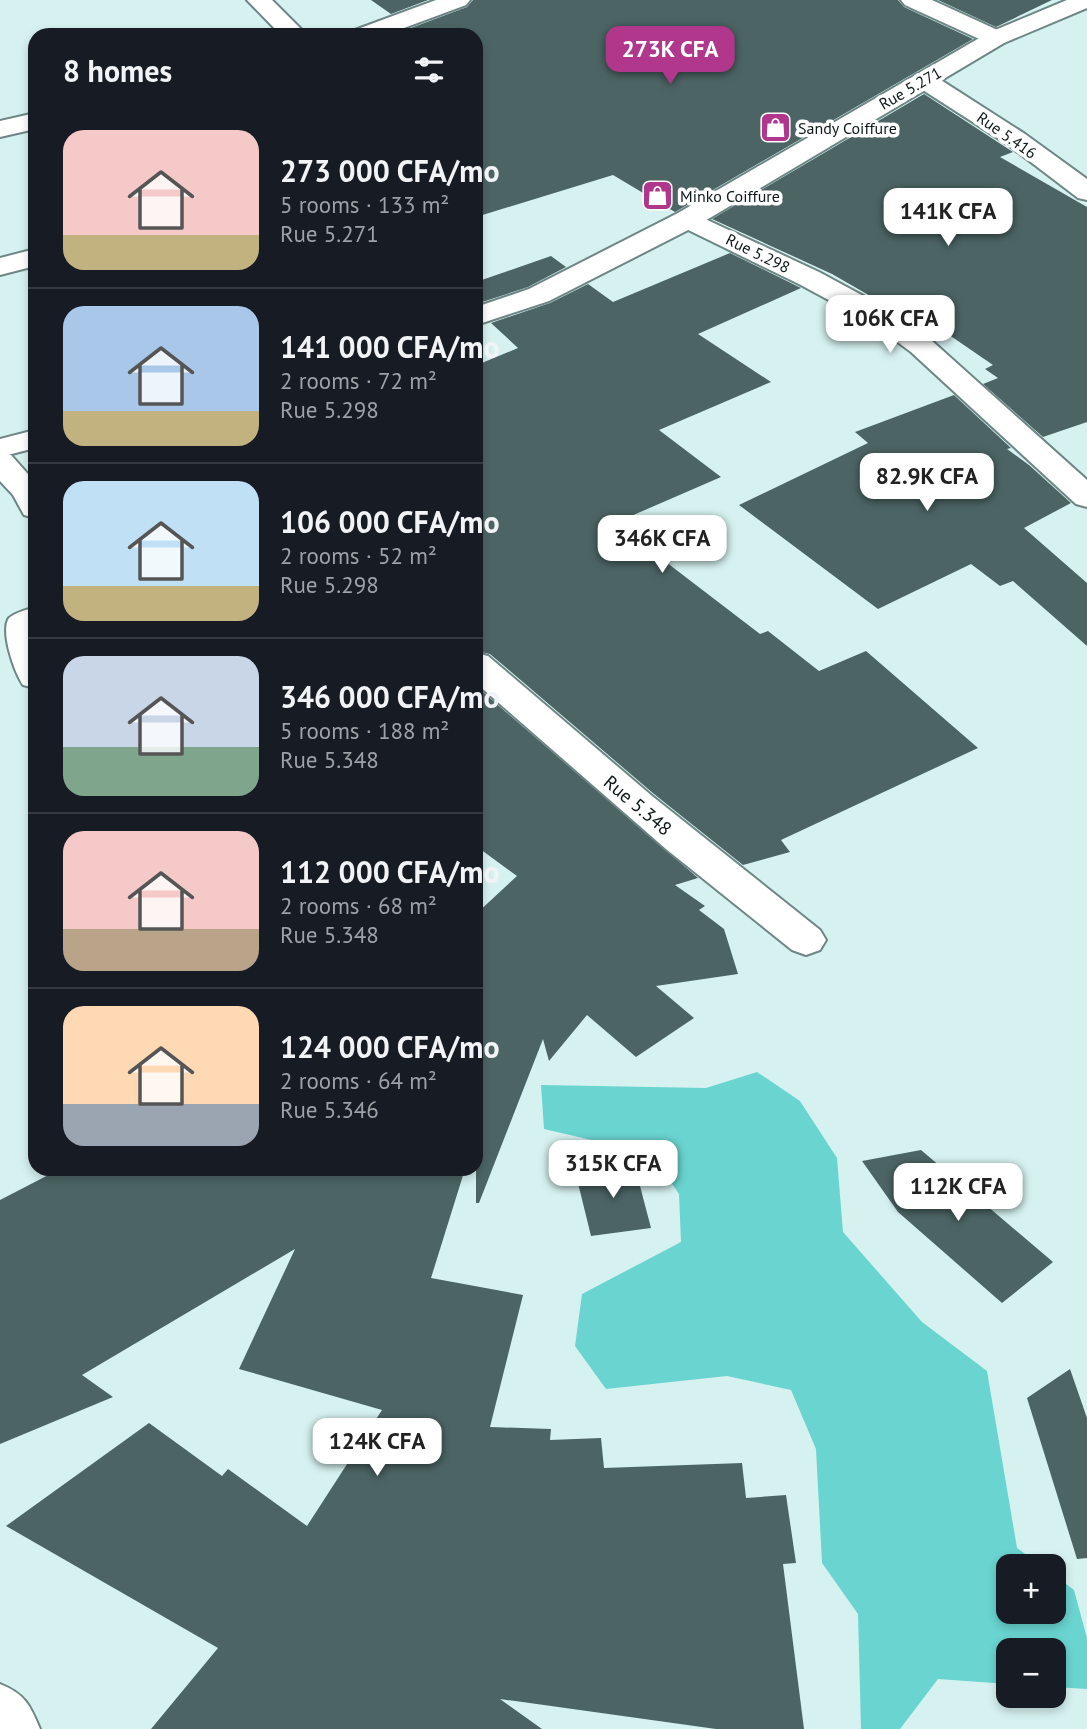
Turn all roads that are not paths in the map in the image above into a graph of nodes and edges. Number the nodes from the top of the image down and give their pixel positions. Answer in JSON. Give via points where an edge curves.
{"nodes":[{"id":1,"x":259,"y":0,"type":"edge"},
{"id":2,"x":458,"y":0,"type":"edge"},
{"id":3,"x":914,"y":0,"type":"edge"},
{"id":4,"x":1087,"y":0,"type":"edge"},
{"id":5,"x":288,"y":28,"type":"edge"},
{"id":6,"x":382,"y":28,"type":"edge"},
{"id":7,"x":996,"y":37,"type":"junction"},
{"id":8,"x":924,"y":80,"type":"junction"},
{"id":9,"x":28,"y":123,"type":"edge"},
{"id":10,"x":0,"y":129,"type":"edge"},
{"id":11,"x":1087,"y":192,"type":"edge"},
{"id":12,"x":688,"y":219,"type":"junction"},
{"id":13,"x":28,"y":259,"type":"edge"},
{"id":14,"x":0,"y":267,"type":"edge"},
{"id":15,"x":483,"y":314,"type":"edge"},
{"id":16,"x":28,"y":441,"type":"edge"},
{"id":17,"x":0,"y":448,"type":"edge"},
{"id":18,"x":0,"y":462,"type":"edge"},
{"id":19,"x":28,"y":494,"type":"edge"},
{"id":20,"x":1087,"y":497,"type":"edge"},
{"id":21,"x":28,"y":622,"type":"edge"},
{"id":22,"x":28,"y":662,"type":"edge"},
{"id":23,"x":483,"y":670,"type":"edge"},
{"id":24,"x":806,"y":940,"type":"dead end"},
{"id":25,"x":0,"y":1710,"type":"edge"},
{"id":26,"x":13,"y":1729,"type":"edge"}],
"edges":[{"from":1,"to":5,"type":"street"},
{"from":2,"to":6,"type":"street"},
{"from":3,"to":7,"type":"street"},
{"from":4,"to":7,"type":"street","name":"Rue 5.271"},
{"from":7,"to":8,"type":"street","name":"Rue 5.271"},
{"from":8,"to":11,"type":"street","name":"Rue 5.416"},
{"from":8,"to":12,"type":"street","name":"Rue 5.271"},
{"from":9,"to":10,"type":"street"},
{"from":12,"to":15,"type":"street","name":"Rue 5.271","via":[[539,295]]},
{"from":12,"to":20,"type":"street","name":"Rue 5.298","via":[[883,318],[921,346]]},
{"from":13,"to":14,"type":"street"},
{"from":16,"to":17,"type":"street"},
{"from":18,"to":19,"type":"street"},
{"from":21,"to":22,"type":"street","via":[[20,626]]},
{"from":23,"to":24,"type":"street","name":"Rue 5.348","via":[[720,873]]},
{"from":25,"to":26,"type":"street"}]}
